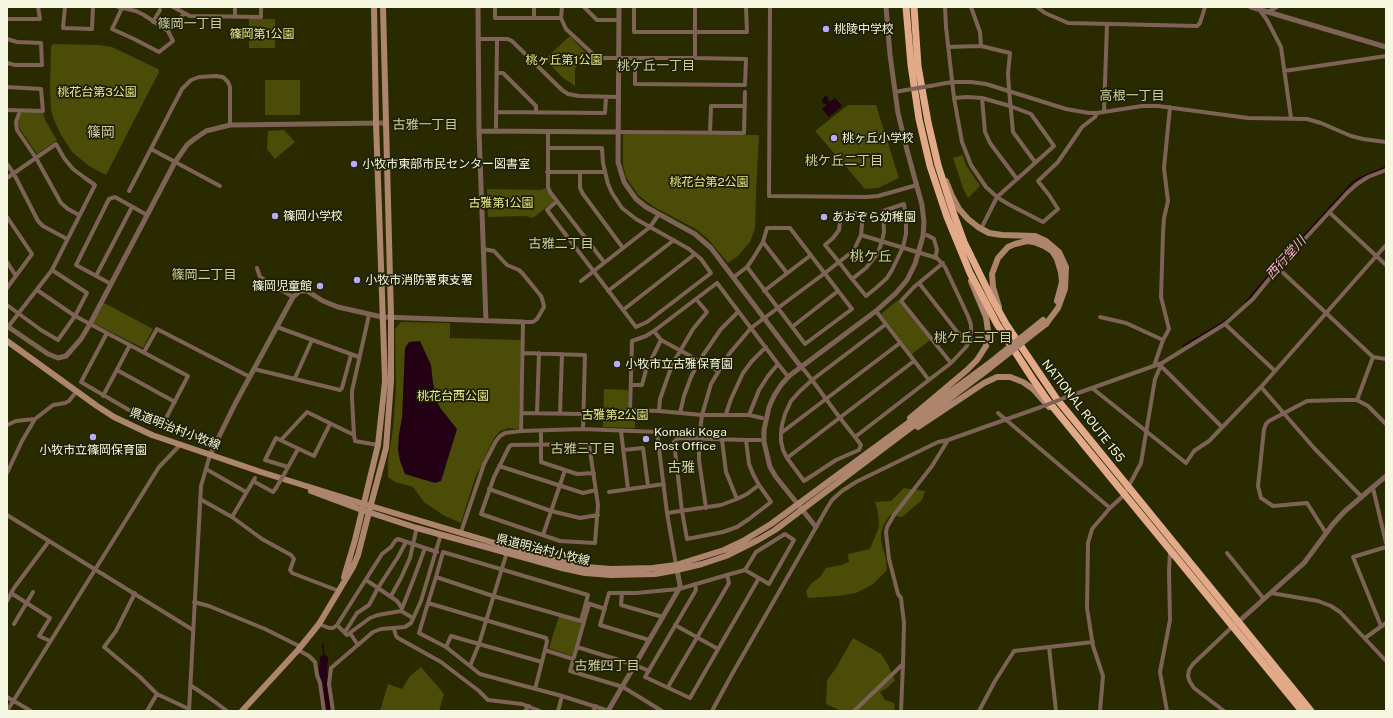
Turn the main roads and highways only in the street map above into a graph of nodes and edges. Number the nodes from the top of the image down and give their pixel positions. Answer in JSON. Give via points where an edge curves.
{"nodes":[{"id":1,"x":374,"y":7,"type":"edge"},
{"id":2,"x":383,"y":7,"type":"edge"},
{"id":3,"x":906,"y":7,"type":"edge"},
{"id":4,"x":914,"y":7,"type":"edge"},
{"id":5,"x":928,"y":122,"type":"junction"},
{"id":6,"x":968,"y":267,"type":"junction"},
{"id":7,"x":1045,"y":322,"type":"junction"},
{"id":8,"x":1006,"y":324,"type":"junction"},
{"id":9,"x":7,"y":341,"type":"edge"},
{"id":10,"x":890,"y":441,"type":"junction"},
{"id":11,"x":1083,"y":445,"type":"junction"},
{"id":12,"x":363,"y":507,"type":"junction"},
{"id":13,"x":370,"y":509,"type":"junction"},
{"id":14,"x":677,"y":568,"type":"junction"},
{"id":15,"x":341,"y":588,"type":"junction"},
{"id":16,"x":242,"y":711,"type":"edge"},
{"id":17,"x":1302,"y":711,"type":"edge"},
{"id":18,"x":1311,"y":711,"type":"edge"}],
"edges":[{"from":1,"to":12,"type":"main road","via":[[385,381],[378,445]]},
{"from":2,"to":13,"type":"main road","via":[[391,381],[386,448]]},
{"from":3,"to":6,"type":"highway","name":"NATIONAL ROUTE 155","via":[[911,65],[928,158],[947,217]]},
{"from":4,"to":5,"type":"highway","name":"NATIONAL ROUTE 155","via":[[918,66]]},
{"from":5,"to":7,"type":"main road","via":[[952,196],[968,219],[989,233],[1041,238],[1051,244],[1062,257],[1067,272],[1065,288],[1058,308]]},
{"from":5,"to":8,"type":"highway","name":"NATIONAL ROUTE 155","via":[[953,212],[977,269]]},
{"from":6,"to":10,"type":"main road","via":[[971,282],[986,318],[986,346],[967,370],[922,407]]},
{"from":6,"to":11,"type":"highway","name":"NATIONAL ROUTE 155","via":[[997,324],[1048,401]]},
{"from":7,"to":8,"type":"main road","via":[[1057,301],[1061,287],[1061,272],[1052,251],[1041,244],[1027,241],[1015,244],[1002,252],[992,274],[993,287]]},
{"from":7,"to":10,"type":"main road","bridge":true},
{"from":8,"to":18,"type":"highway","name":"NATIONAL ROUTE 155","via":[[1056,398]]},
{"from":9,"to":12,"type":"main road","name":"県道明治村小牧線","via":[[76,392],[120,420],[152,435]]},
{"from":10,"to":11,"type":"main road","via":[[942,412],[984,383],[1004,377],[1016,378],[1033,389]]},
{"from":10,"to":14,"type":"main road","name":"県道明治村小牧線","via":[[743,541]]},
{"from":10,"to":14,"type":"main road","name":"県道明治村小牧線","via":[[775,530],[726,556],[702,564]]},
{"from":11,"to":17,"type":"highway","name":"NATIONAL ROUTE 155"},
{"from":12,"to":13,"type":"main road","name":"県道明治村小牧線"},
{"from":12,"to":15,"type":"main road"},
{"from":13,"to":14,"type":"main road","name":"県道明治村小牧線","via":[[586,567]]},
{"from":13,"to":14,"type":"main road","name":"県道明治村小牧線","via":[[417,528],[585,573],[632,575]]},
{"from":13,"to":15,"type":"main road","via":[[358,555]]},
{"from":15,"to":16,"type":"main road","via":[[319,624],[299,649]]}]}
